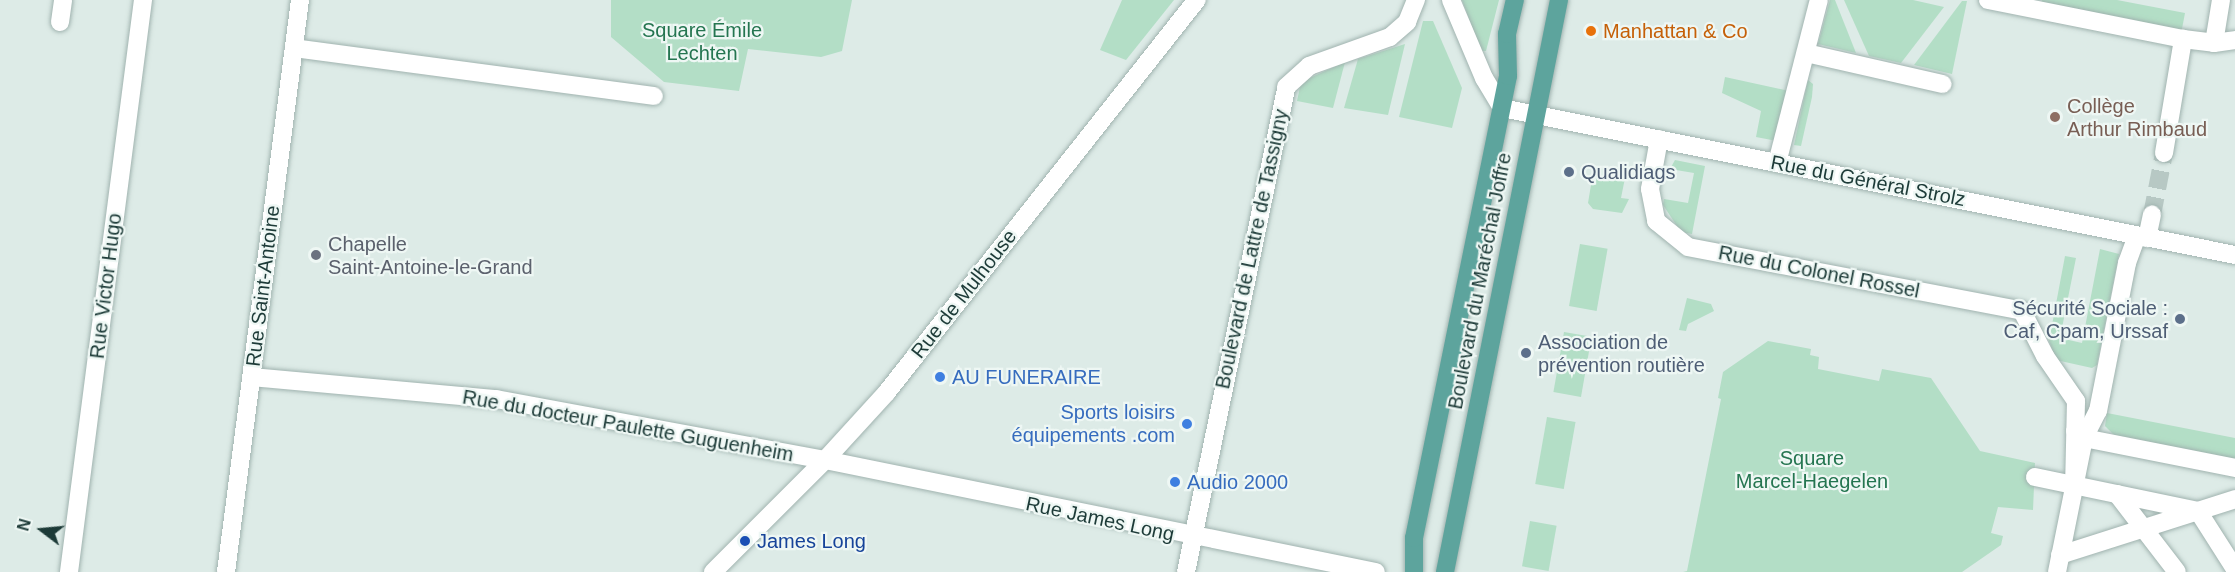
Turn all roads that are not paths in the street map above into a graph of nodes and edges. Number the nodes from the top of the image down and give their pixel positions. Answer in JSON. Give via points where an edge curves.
{"nodes":[{"id":1,"x":63,"y":0,"type":"edge"},
{"id":2,"x":143,"y":0,"type":"edge"},
{"id":3,"x":300,"y":0,"type":"edge"},
{"id":4,"x":1197,"y":0,"type":"edge"},
{"id":5,"x":1416,"y":0,"type":"edge"},
{"id":6,"x":1451,"y":0,"type":"edge"},
{"id":7,"x":1515,"y":0,"type":"edge"},
{"id":8,"x":1559,"y":0,"type":"edge"},
{"id":9,"x":1819,"y":0,"type":"edge"},
{"id":10,"x":1988,"y":0,"type":"edge"},
{"id":11,"x":2222,"y":0,"type":"edge"},
{"id":12,"x":60,"y":22,"type":"dead end"},
{"id":13,"x":2183,"y":39,"type":"junction"},
{"id":14,"x":2235,"y":40,"type":"edge"},
{"id":15,"x":2214,"y":43,"type":"junction"},
{"id":16,"x":294,"y":48,"type":"junction"},
{"id":17,"x":1806,"y":53,"type":"junction"},
{"id":18,"x":1943,"y":84,"type":"dead end"},
{"id":19,"x":654,"y":96,"type":"dead end"},
{"id":20,"x":1502,"y":108,"type":"junction"},
{"id":21,"x":1537,"y":116,"type":"junction"},
{"id":22,"x":1659,"y":140,"type":"junction"},
{"id":23,"x":2164,"y":153,"type":"tunnel mouth"},
{"id":24,"x":1777,"y":163,"type":"junction"},
{"id":25,"x":2152,"y":215,"type":"tunnel mouth"},
{"id":26,"x":2142,"y":237,"type":"junction"},
{"id":27,"x":2235,"y":255,"type":"edge"},
{"id":28,"x":252,"y":377,"type":"junction"},
{"id":29,"x":2080,"y":435,"type":"junction"},
{"id":30,"x":825,"y":460,"type":"junction"},
{"id":31,"x":2235,"y":468,"type":"edge"},
{"id":32,"x":2035,"y":477,"type":"dead end"},
{"id":33,"x":2074,"y":486,"type":"junction"},
{"id":34,"x":2117,"y":494,"type":"junction"},
{"id":35,"x":2235,"y":499,"type":"edge"},
{"id":36,"x":2198,"y":511,"type":"junction"},
{"id":37,"x":2144,"y":529,"type":"junction"},
{"id":38,"x":1193,"y":538,"type":"junction"},
{"id":39,"x":2059,"y":563,"type":"edge"},
{"id":40,"x":2235,"y":569,"type":"edge"},
{"id":41,"x":69,"y":572,"type":"edge"},
{"id":42,"x":226,"y":572,"type":"edge"},
{"id":43,"x":713,"y":572,"type":"edge"},
{"id":44,"x":1186,"y":572,"type":"edge"},
{"id":45,"x":1376,"y":572,"type":"edge"},
{"id":46,"x":1414,"y":572,"type":"edge"},
{"id":47,"x":1445,"y":572,"type":"edge"},
{"id":48,"x":2177,"y":572,"type":"edge"}],
"edges":[{"from":1,"to":12,"type":"street"},
{"from":2,"to":41,"type":"street","name":"Rue Victor Hugo"},
{"from":3,"to":16,"type":"street","name":"Rue Saint-Antoine"},
{"from":4,"to":30,"type":"street","name":"Rue de Mulhouse","via":[[886,392]]},
{"from":5,"to":38,"type":"street","name":"Boulevard de Lattre de Tassigny","via":[[1407,22],[1390,37],[1309,66],[1286,87]]},
{"from":6,"to":20,"type":"street","via":[[1484,78]]},
{"from":7,"to":20,"type":"main road","name":"Boulevard du Maréchal Joffre","via":[[1508,34],[1509,76]]},
{"from":8,"to":21,"type":"main road","name":"Boulevard du Maréchal Joffre"},
{"from":9,"to":17,"type":"street"},
{"from":10,"to":13,"type":"street"},
{"from":11,"to":15,"type":"street"},
{"from":13,"to":15,"type":"street"},
{"from":13,"to":23,"type":"street"},
{"from":14,"to":15,"type":"street"},
{"from":16,"to":19,"type":"street"},
{"from":16,"to":28,"type":"street","name":"Rue Saint-Antoine"},
{"from":17,"to":18,"type":"street"},
{"from":17,"to":24,"type":"street"},
{"from":20,"to":21,"type":"street","name":"Rue du Général Strolz"},
{"from":20,"to":46,"type":"main road","name":"Boulevard du Maréchal Joffre","via":[[1414,538]]},
{"from":21,"to":22,"type":"street","name":"Rue du Général Strolz"},
{"from":21,"to":47,"type":"main road","name":"Boulevard du Maréchal Joffre"},
{"from":22,"to":24,"type":"street","name":"Rue du Général Strolz"},
{"from":22,"to":29,"type":"street","name":"Rue du Colonel Rossel","via":[[1650,189],[1656,221],[1688,247],[2022,311],[2045,356],[2076,401]]},
{"from":24,"to":26,"type":"street","name":"Rue du Général Strolz"},
{"from":25,"to":26,"type":"street"},
{"from":26,"to":27,"type":"street","name":"Rue du Général Strolz"},
{"from":26,"to":29,"type":"street","via":[[2127,263],[2098,411]]},
{"from":28,"to":30,"type":"street","name":"Rue du docteur Paulette Guguenheim","via":[[496,399]]},
{"from":28,"to":42,"type":"street","name":"Rue Saint-Antoine"},
{"from":29,"to":31,"type":"street"},
{"from":29,"to":33,"type":"street"},
{"from":30,"to":38,"type":"street","name":"Rue James Long"},
{"from":30,"to":43,"type":"street","name":"Rue de Mulhouse"},
{"from":32,"to":33,"type":"street"},
{"from":33,"to":34,"type":"street"},
{"from":33,"to":39,"type":"street"},
{"from":34,"to":36,"type":"street"},
{"from":34,"to":37,"type":"street"},
{"from":35,"to":36,"type":"street"},
{"from":36,"to":37,"type":"street"},
{"from":36,"to":40,"type":"street"},
{"from":37,"to":39,"type":"street"},
{"from":37,"to":48,"type":"street"},
{"from":38,"to":44,"type":"street","name":"Boulevard de Lattre de Tassigny"},
{"from":38,"to":45,"type":"street","name":"Rue James Long"}]}
